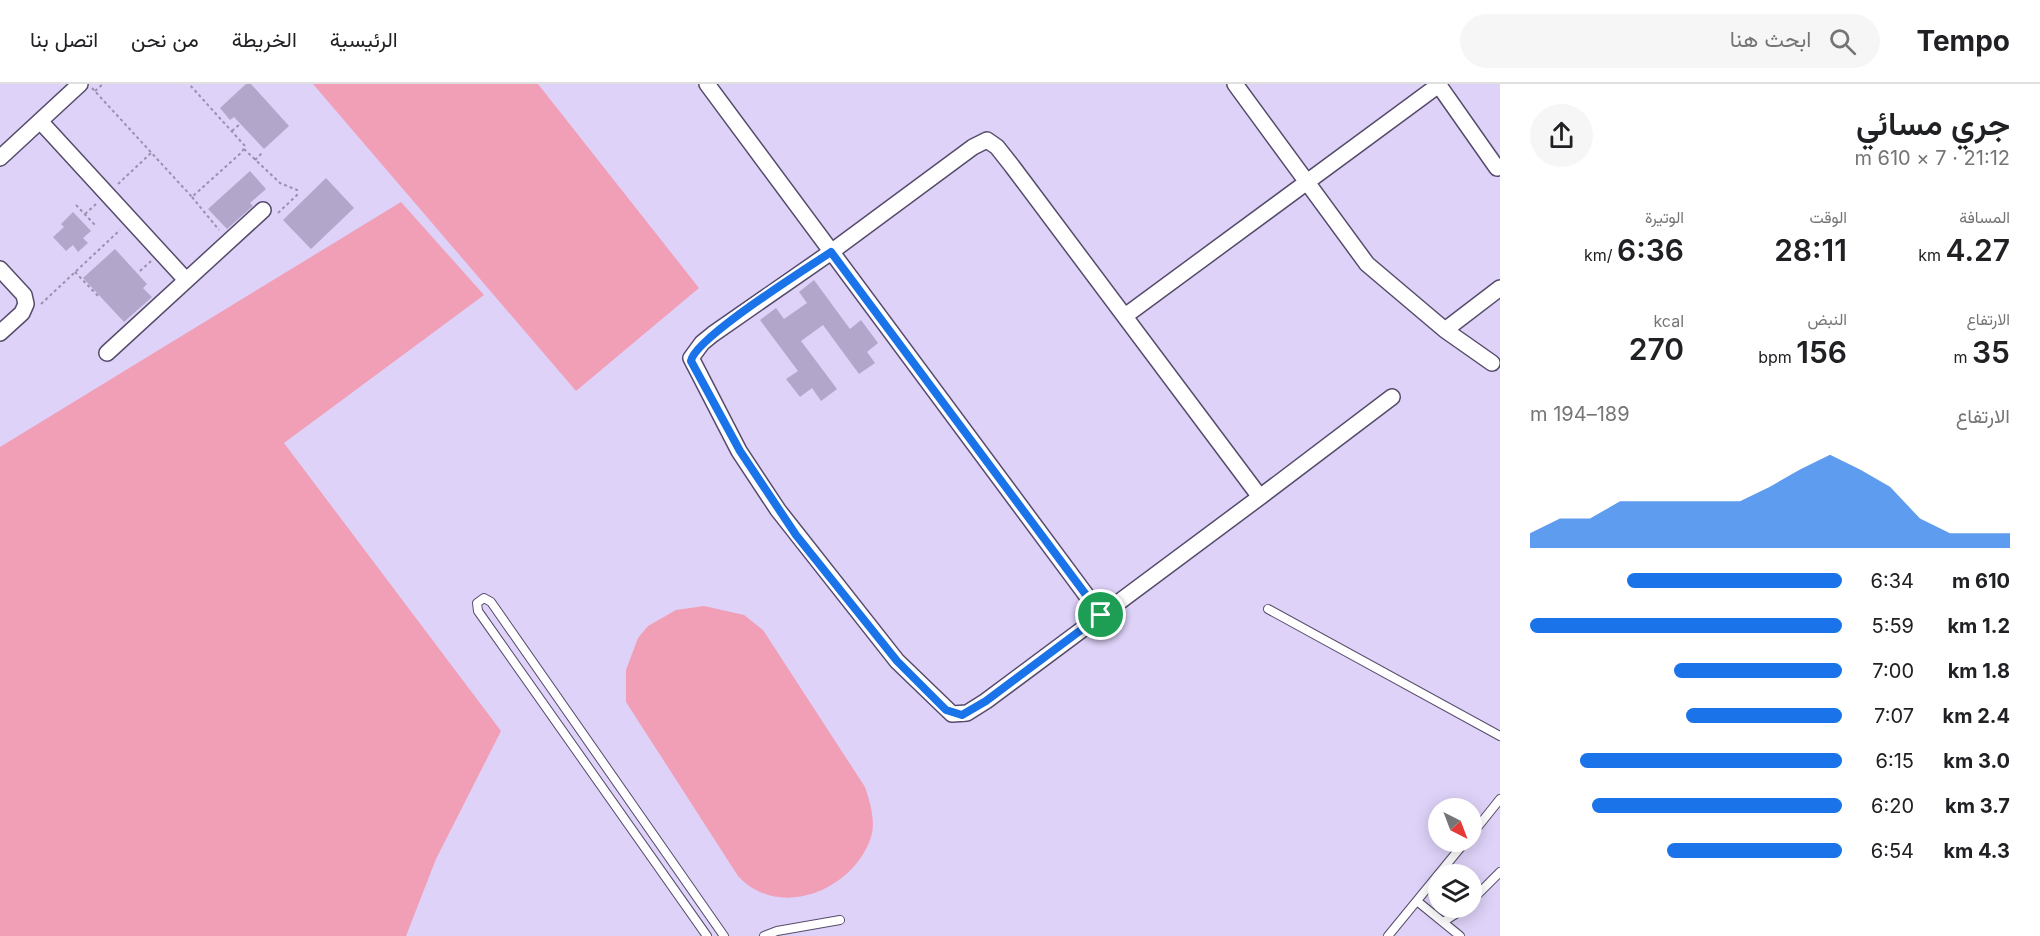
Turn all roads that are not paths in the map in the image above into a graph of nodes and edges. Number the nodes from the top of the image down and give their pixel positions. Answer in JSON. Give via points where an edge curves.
{"nodes":[{"id":1,"x":80,"y":84,"type":"edge"},
{"id":2,"x":707,"y":84,"type":"edge"},
{"id":3,"x":1235,"y":84,"type":"edge"},
{"id":4,"x":1439,"y":84,"type":"edge"},
{"id":5,"x":40,"y":121,"type":"junction"},
{"id":6,"x":0,"y":158,"type":"edge"},
{"id":7,"x":1497,"y":168,"type":"dead end"},
{"id":8,"x":1307,"y":180,"type":"junction"},
{"id":9,"x":263,"y":210,"type":"road end"},
{"id":10,"x":831,"y":252,"type":"junction"},
{"id":11,"x":0,"y":269,"type":"edge"},
{"id":12,"x":186,"y":280,"type":"junction"},
{"id":13,"x":1500,"y":288,"type":"edge"},
{"id":14,"x":1125,"y":316,"type":"junction"},
{"id":15,"x":1445,"y":330,"type":"junction"},
{"id":16,"x":0,"y":333,"type":"edge"},
{"id":17,"x":107,"y":353,"type":"dead end"},
{"id":18,"x":1492,"y":363,"type":"dead end"},
{"id":19,"x":1392,"y":397,"type":"dead end"},
{"id":20,"x":1260,"y":497,"type":"junction"},
{"id":21,"x":1268,"y":609,"type":"dead end"},
{"id":22,"x":1101,"y":615,"type":"junction"},
{"id":23,"x":1500,"y":736,"type":"edge"},
{"id":24,"x":1500,"y":799,"type":"edge"},
{"id":25,"x":643,"y":819,"type":"junction"},
{"id":26,"x":1482,"y":822,"type":"edge"},
{"id":27,"x":629,"y":828,"type":"junction"},
{"id":28,"x":1457,"y":852,"type":"edge"},
{"id":29,"x":1500,"y":872,"type":"edge"},
{"id":30,"x":1482,"y":890,"type":"edge"},
{"id":31,"x":1417,"y":901,"type":"junction"},
{"id":32,"x":1453,"y":918,"type":"edge"},
{"id":33,"x":840,"y":920,"type":"dead end"},
{"id":34,"x":1443,"y":922,"type":"junction"},
{"id":35,"x":792,"y":932,"type":"edge"},
{"id":36,"x":707,"y":936,"type":"edge"},
{"id":37,"x":724,"y":936,"type":"edge"},
{"id":38,"x":764,"y":936,"type":"edge"},
{"id":39,"x":1388,"y":936,"type":"edge"},
{"id":40,"x":1460,"y":936,"type":"edge"}],
"edges":[{"from":1,"to":5,"type":"street"},
{"from":2,"to":10,"type":"street"},
{"from":3,"to":8,"type":"street"},
{"from":4,"to":7,"type":"street"},
{"from":4,"to":8,"type":"street"},
{"from":5,"to":6,"type":"street"},
{"from":5,"to":12,"type":"street"},
{"from":8,"to":14,"type":"street"},
{"from":8,"to":15,"type":"street","via":[[1367,264]]},
{"from":9,"to":12,"type":"street"},
{"from":10,"to":14,"type":"street","via":[[987,140],[1002,153]]},
{"from":10,"to":22,"type":"street"},
{"from":10,"to":22,"type":"street","via":[[713,334],[691,358],[740,451],[796,535],[897,661],[952,714],[973,710]]},
{"from":11,"to":16,"type":"street","via":[[24,295],[25,309]]},
{"from":12,"to":17,"type":"street"},
{"from":13,"to":15,"type":"street"},
{"from":14,"to":20,"type":"street"},
{"from":15,"to":18,"type":"street"},
{"from":19,"to":20,"type":"street"},
{"from":20,"to":22,"type":"street"},
{"from":21,"to":23,"type":"lane"},
{"from":24,"to":26,"type":"lane"},
{"from":25,"to":27,"type":"lane"},
{"from":25,"to":27,"type":"lane","via":[[491,602],[479,599],[478,611]]},
{"from":25,"to":37,"type":"lane"},
{"from":27,"to":36,"type":"lane"},
{"from":28,"to":31,"type":"lane"},
{"from":29,"to":30,"type":"lane"},
{"from":31,"to":34,"type":"lane"},
{"from":31,"to":39,"type":"lane"},
{"from":32,"to":34,"type":"lane"},
{"from":33,"to":35,"type":"lane"},
{"from":34,"to":40,"type":"lane"},
{"from":35,"to":38,"type":"lane"}]}
